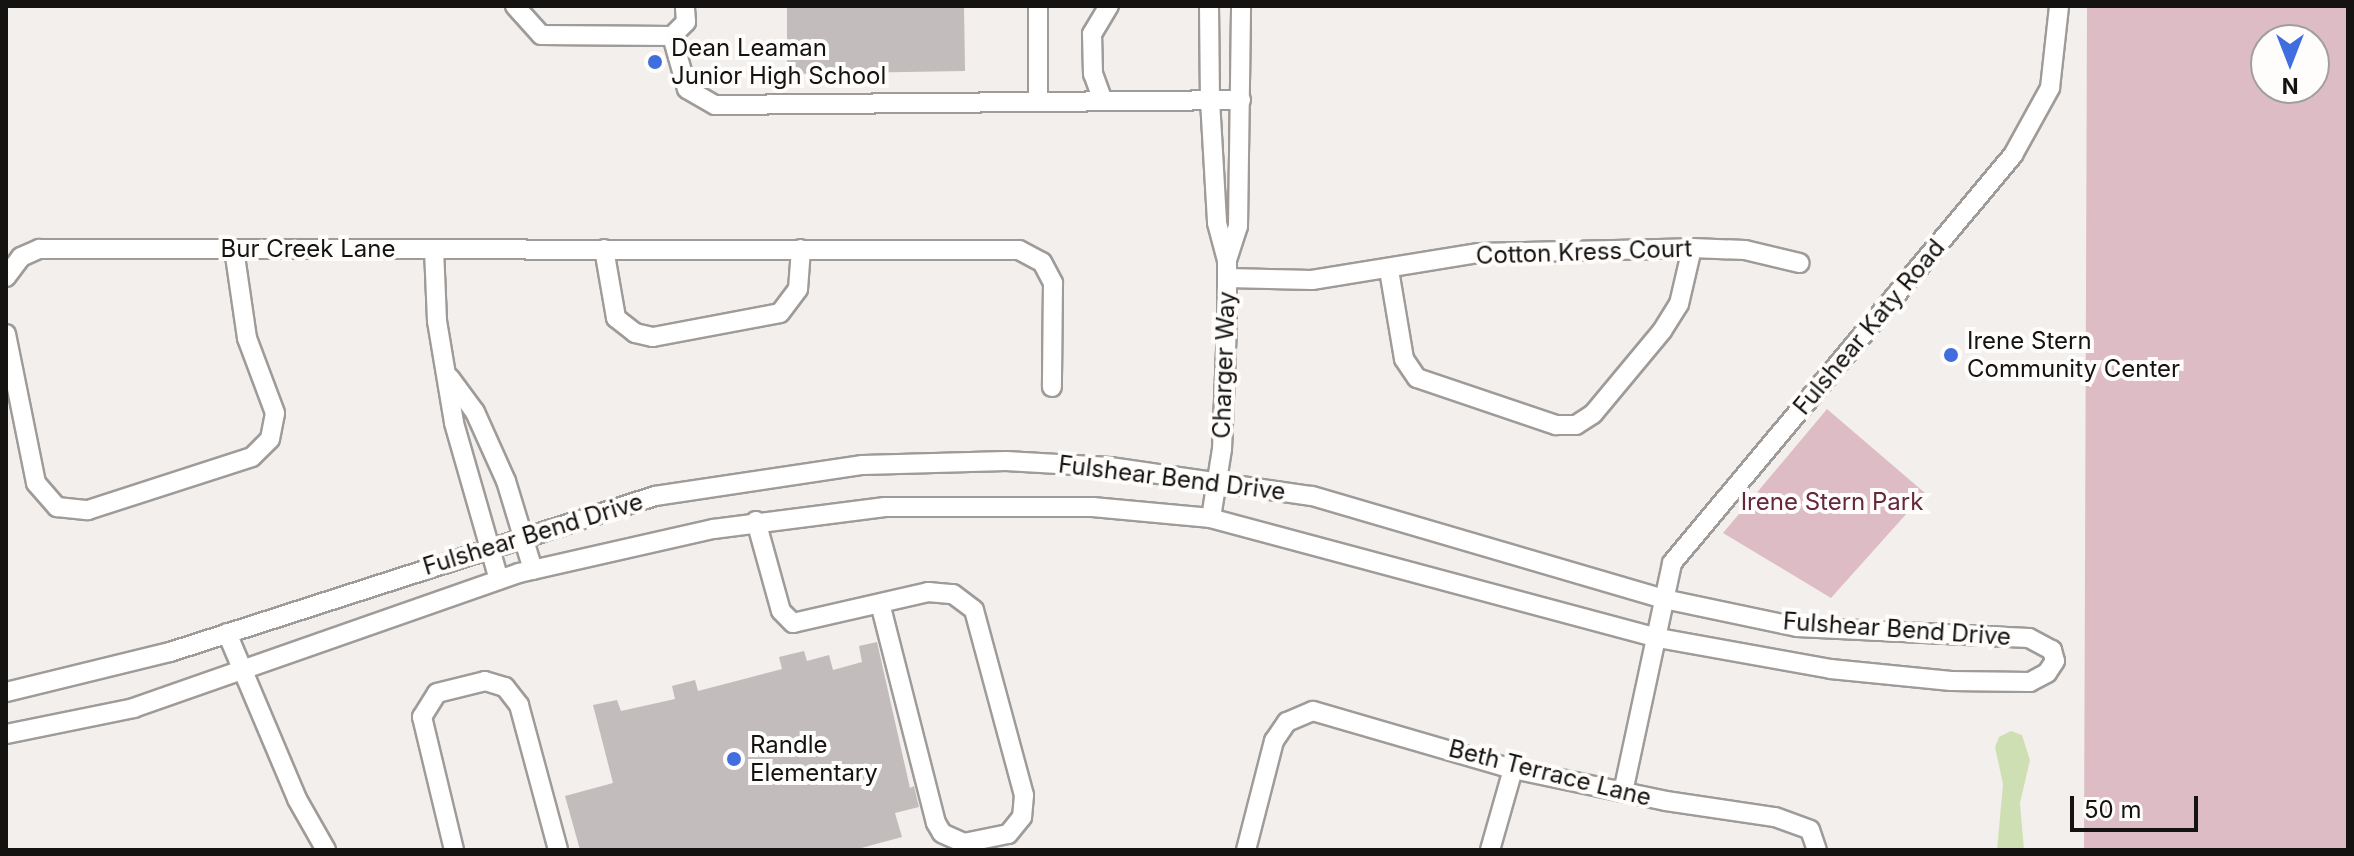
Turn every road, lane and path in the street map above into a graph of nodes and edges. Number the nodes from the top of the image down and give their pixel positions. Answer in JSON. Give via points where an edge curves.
{"nodes":[{"id":1,"x":515,"y":6,"type":"edge"},
{"id":2,"x":685,"y":6,"type":"edge"},
{"id":3,"x":1038,"y":6,"type":"edge"},
{"id":4,"x":1109,"y":6,"type":"edge"},
{"id":5,"x":1209,"y":6,"type":"edge"},
{"id":6,"x":1241,"y":6,"type":"edge"},
{"id":7,"x":2059,"y":6,"type":"edge"},
{"id":8,"x":672,"y":36,"type":"junction"},
{"id":9,"x":1210,"y":100,"type":"junction"},
{"id":10,"x":1241,"y":100,"type":"junction"},
{"id":11,"x":1103,"y":101,"type":"junction"},
{"id":12,"x":1038,"y":102,"type":"junction"},
{"id":13,"x":1692,"y":248,"type":"junction"},
{"id":14,"x":234,"y":249,"type":"junction"},
{"id":15,"x":434,"y":249,"type":"junction"},
{"id":16,"x":604,"y":249,"type":"junction"},
{"id":17,"x":801,"y":249,"type":"junction"},
{"id":18,"x":1799,"y":263,"type":"dead end"},
{"id":19,"x":11,"y":269,"type":"edge"},
{"id":20,"x":1227,"y":269,"type":"junction"},
{"id":21,"x":1389,"y":270,"type":"junction"},
{"id":22,"x":6,"y":334,"type":"edge"},
{"id":23,"x":448,"y":376,"type":"junction"},
{"id":24,"x":1052,"y":387,"type":"dead end"},
{"id":25,"x":1217,"y":479,"type":"junction"},
{"id":26,"x":1211,"y":518,"type":"junction"},
{"id":27,"x":756,"y":521,"type":"junction"},
{"id":28,"x":522,"y":535,"type":"junction"},
{"id":29,"x":487,"y":546,"type":"junction"},
{"id":30,"x":533,"y":570,"type":"junction"},
{"id":31,"x":499,"y":580,"type":"junction"},
{"id":32,"x":1664,"y":599,"type":"junction"},
{"id":33,"x":880,"y":604,"type":"junction"},
{"id":34,"x":227,"y":633,"type":"junction"},
{"id":35,"x":1658,"y":638,"type":"junction"},
{"id":36,"x":244,"y":671,"type":"junction"},
{"id":37,"x":6,"y":692,"type":"edge"},
{"id":38,"x":6,"y":734,"type":"edge"},
{"id":39,"x":1513,"y":769,"type":"junction"},
{"id":40,"x":1623,"y":792,"type":"junction"},
{"id":41,"x":326,"y":850,"type":"edge"},
{"id":42,"x":454,"y":850,"type":"edge"},
{"id":43,"x":558,"y":850,"type":"edge"},
{"id":44,"x":1246,"y":850,"type":"edge"},
{"id":45,"x":1490,"y":850,"type":"edge"},
{"id":46,"x":1817,"y":850,"type":"edge"}],
"edges":[{"from":1,"to":8,"type":"street","via":[[541,35]]},
{"from":2,"to":8,"type":"street","via":[[686,22]]},
{"from":3,"to":12,"type":"street"},
{"from":4,"to":11,"type":"street","via":[[1092,34],[1093,74]]},
{"from":5,"to":9,"type":"street","name":"Charger Way"},
{"from":6,"to":10,"type":"street","name":"Charger Way"},
{"from":7,"to":32,"type":"street","name":"Fulshear Katy Road","via":[[2050,88],[2013,155],[1672,563]]},
{"from":8,"to":12,"type":"street","via":[[687,89],[715,105]]},
{"from":9,"to":10,"type":"street"},
{"from":9,"to":11,"type":"street"},
{"from":9,"to":20,"type":"street","name":"Charger Way","via":[[1217,223]]},
{"from":10,"to":20,"type":"street","name":"Charger Way","via":[[1238,226]]},
{"from":11,"to":12,"type":"street"},
{"from":13,"to":18,"type":"street","name":"Cotton Kress Court","via":[[1745,250]]},
{"from":13,"to":21,"type":"street","name":"Cotton Kress Court","via":[[1479,253]]},
{"from":13,"to":21,"type":"street","via":[[1679,304],[1662,331],[1593,414],[1576,425],[1556,425],[1417,378],[1404,359]]},
{"from":14,"to":15,"type":"street","name":"Bur Creek Lane"},
{"from":14,"to":19,"type":"street","name":"Bur Creek Lane","via":[[39,249]]},
{"from":14,"to":22,"type":"street","via":[[247,338],[275,413],[267,445],[252,457],[88,510],[72,512],[50,503],[36,483],[26,446]]},
{"from":15,"to":16,"type":"street","name":"Bur Creek Lane"},
{"from":15,"to":23,"type":"street","via":[[437,321]]},
{"from":16,"to":17,"type":"street","name":"Bur Creek Lane"},
{"from":16,"to":17,"type":"street","via":[[616,318],[635,333],[653,337],[780,313],[798,289]]},
{"from":17,"to":24,"type":"street","name":"Bur Creek Lane","via":[[1012,249],[1042,262],[1054,289]]},
{"from":20,"to":21,"type":"street","name":"Cotton Kress Court","via":[[1312,280]]},
{"from":20,"to":25,"type":"street","name":"Charger Way"},
{"from":23,"to":28,"type":"street","via":[[475,412],[506,481]]},
{"from":23,"to":29,"type":"street","via":[[461,460]]},
{"from":25,"to":26,"type":"street","name":"Charger Way"},
{"from":25,"to":28,"type":"street","name":"Fulshear Bend Drive","via":[[1006,461],[863,465],[655,496]]},
{"from":25,"to":32,"type":"street","name":"Fulshear Bend Drive","via":[[1312,496]]},
{"from":26,"to":27,"type":"street","name":"Fulshear Bend Drive","via":[[1005,505],[885,507]]},
{"from":26,"to":35,"type":"street","name":"Fulshear Bend Drive"},
{"from":27,"to":30,"type":"street","name":"Fulshear Bend Drive"},
{"from":27,"to":33,"type":"street","via":[[786,620],[803,624]]},
{"from":28,"to":29,"type":"street","name":"Fulshear Bend Drive"},
{"from":28,"to":30,"type":"street"},
{"from":29,"to":31,"type":"street"},
{"from":29,"to":34,"type":"street","name":"Fulshear Bend Drive"},
{"from":30,"to":31,"type":"street","name":"Fulshear Bend Drive"},
{"from":31,"to":36,"type":"street","name":"Fulshear Bend Drive"},
{"from":32,"to":35,"type":"street","name":"Fulshear Katy Road"},
{"from":32,"to":35,"type":"street","name":"Fulshear Bend Drive","via":[[1797,627],[2029,638],[2052,650],[2055,661],[2047,673],[2030,682],[1951,681],[1736,656]]},
{"from":33,"to":33,"type":"street","via":[[939,592],[953,594],[974,610],[1024,795],[1022,817],[1008,834],[964,843],[942,833],[936,823]]},
{"from":34,"to":36,"type":"street"},
{"from":34,"to":37,"type":"street","name":"Fulshear Bend Drive"},
{"from":35,"to":40,"type":"street","name":"Fulshear Katy Road"},
{"from":36,"to":38,"type":"street","name":"Fulshear Bend Drive","via":[[134,708]]},
{"from":36,"to":41,"type":"street","via":[[297,799]]},
{"from":39,"to":40,"type":"street","name":"Beth Terrace Lane"},
{"from":39,"to":44,"type":"street","name":"Beth Terrace Lane","via":[[1327,712],[1293,717],[1274,741]]},
{"from":39,"to":45,"type":"street"},
{"from":40,"to":46,"type":"street","name":"Beth Terrace Lane","via":[[1775,817],[1810,830]]},
{"from":42,"to":43,"type":"street","via":[[422,717],[437,693],[485,681],[505,687],[519,705]]}]}
